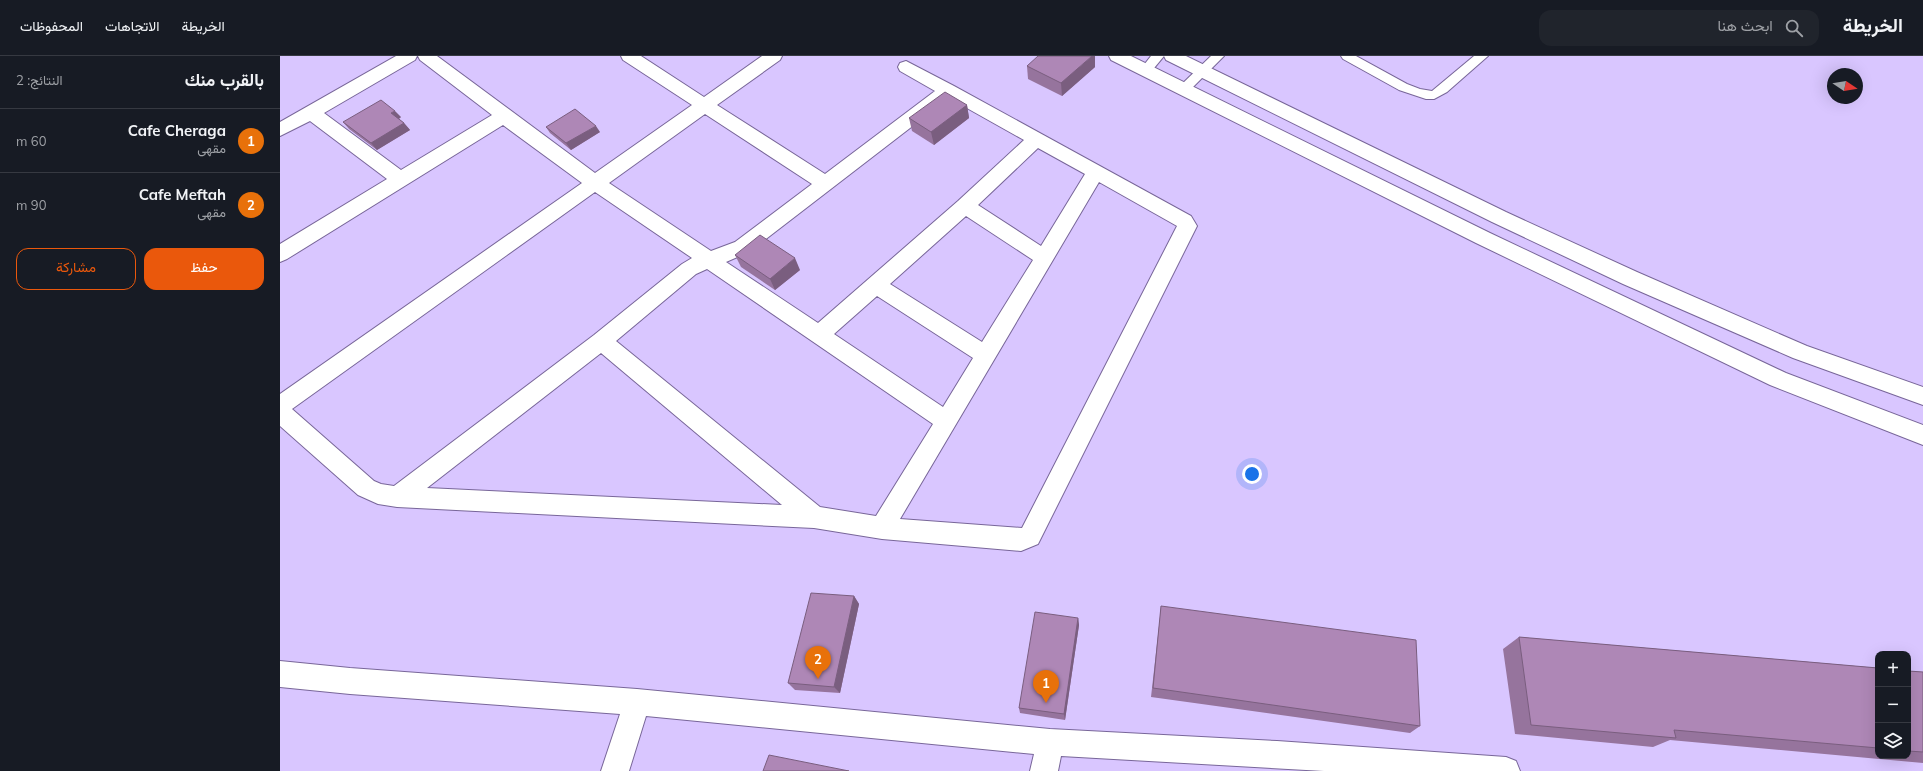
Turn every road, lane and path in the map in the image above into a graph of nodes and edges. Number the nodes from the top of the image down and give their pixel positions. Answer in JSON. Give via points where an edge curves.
{"nodes":[{"id":1,"x":409,"y":56,"type":"edge"},
{"id":2,"x":426,"y":56,"type":"edge"},
{"id":3,"x":629,"y":56,"type":"edge"},
{"id":4,"x":774,"y":56,"type":"edge"},
{"id":5,"x":1117,"y":56,"type":"edge"},
{"id":6,"x":1172,"y":56,"type":"edge"},
{"id":7,"x":1218,"y":56,"type":"edge"},
{"id":8,"x":1347,"y":56,"type":"edge"},
{"id":9,"x":1482,"y":56,"type":"edge"},
{"id":10,"x":1152,"y":63,"type":"edge"},
{"id":11,"x":906,"y":67,"type":"dead end"},
{"id":12,"x":1202,"y":72,"type":"junction"},
{"id":13,"x":1184,"y":88,"type":"junction"},
{"id":14,"x":948,"y":90,"type":"junction"},
{"id":15,"x":705,"y":104,"type":"junction"},
{"id":16,"x":311,"y":112,"type":"junction"},
{"id":17,"x":504,"y":116,"type":"junction"},
{"id":18,"x":280,"y":130,"type":"edge"},
{"id":19,"x":1036,"y":140,"type":"junction"},
{"id":20,"x":1095,"y":173,"type":"junction"},
{"id":21,"x":400,"y":179,"type":"junction"},
{"id":22,"x":594,"y":182,"type":"junction"},
{"id":23,"x":824,"y":182,"type":"junction"},
{"id":24,"x":965,"y":206,"type":"junction"},
{"id":25,"x":1500,"y":217,"type":"junction"},
{"id":26,"x":1483,"y":238,"type":"junction"},
{"id":27,"x":280,"y":254,"type":"edge"},
{"id":28,"x":1045,"y":258,"type":"junction"},
{"id":29,"x":711,"y":260,"type":"junction"},
{"id":30,"x":876,"y":285,"type":"junction"},
{"id":31,"x":818,"y":335,"type":"junction"},
{"id":32,"x":601,"y":341,"type":"junction"},
{"id":33,"x":984,"y":355,"type":"junction"},
{"id":34,"x":1923,"y":396,"type":"edge"},
{"id":35,"x":280,"y":406,"type":"edge"},
{"id":36,"x":280,"y":412,"type":"edge"},
{"id":37,"x":946,"y":421,"type":"junction"},
{"id":38,"x":1923,"y":435,"type":"edge"},
{"id":39,"x":397,"y":497,"type":"junction"},
{"id":40,"x":814,"y":517,"type":"junction"},
{"id":41,"x":882,"y":528,"type":"junction"},
{"id":42,"x":280,"y":674,"type":"edge"},
{"id":43,"x":637,"y":702,"type":"junction"},
{"id":44,"x":1050,"y":742,"type":"junction"},
{"id":45,"x":1276,"y":763,"type":"edge"},
{"id":46,"x":615,"y":771,"type":"edge"},
{"id":47,"x":1044,"y":771,"type":"edge"},
{"id":48,"x":1506,"y":771,"type":"edge"}],
"edges":[{"from":1,"to":16,"type":"street"},
{"from":2,"to":17,"type":"street"},
{"from":3,"to":15,"type":"street"},
{"from":4,"to":15,"type":"street"},
{"from":5,"to":10,"type":"street"},
{"from":6,"to":12,"type":"street"},
{"from":7,"to":12,"type":"lane"},
{"from":8,"to":9,"type":"lane","via":[[1411,91],[1429,95],[1434,95]]},
{"from":10,"to":13,"type":"street"},
{"from":11,"to":14,"type":"street"},
{"from":12,"to":13,"type":"lane"},
{"from":12,"to":25,"type":"street"},
{"from":13,"to":26,"type":"street"},
{"from":14,"to":19,"type":"street"},
{"from":14,"to":23,"type":"street"},
{"from":15,"to":22,"type":"street"},
{"from":15,"to":23,"type":"street"},
{"from":16,"to":18,"type":"street"},
{"from":16,"to":21,"type":"street"},
{"from":17,"to":21,"type":"street"},
{"from":17,"to":22,"type":"street"},
{"from":19,"to":20,"type":"street"},
{"from":19,"to":24,"type":"street"},
{"from":20,"to":28,"type":"street"},
{"from":20,"to":41,"type":"street","via":[[1184,221],[1187,226],[1030,536],[1021,540]]},
{"from":21,"to":27,"type":"street"},
{"from":22,"to":29,"type":"street"},
{"from":22,"to":35,"type":"street"},
{"from":23,"to":29,"type":"street","via":[[742,247]]},
{"from":24,"to":28,"type":"street"},
{"from":24,"to":30,"type":"street"},
{"from":25,"to":26,"type":"street"},
{"from":25,"to":34,"type":"street","via":[[1630,278],[1800,352]]},
{"from":26,"to":38,"type":"street","via":[[1778,379]]},
{"from":28,"to":33,"type":"street"},
{"from":29,"to":31,"type":"street"},
{"from":29,"to":32,"type":"street","via":[[688,269]]},
{"from":30,"to":31,"type":"street"},
{"from":30,"to":33,"type":"street"},
{"from":31,"to":37,"type":"street"},
{"from":32,"to":39,"type":"street"},
{"from":32,"to":40,"type":"street"},
{"from":33,"to":37,"type":"street"},
{"from":36,"to":39,"type":"street","via":[[366,488],[378,494]]},
{"from":37,"to":41,"type":"street"},
{"from":39,"to":40,"type":"street"},
{"from":40,"to":41,"type":"street"},
{"from":42,"to":43,"type":"street","via":[[350,682]]},
{"from":43,"to":44,"type":"street"},
{"from":43,"to":46,"type":"street"},
{"from":44,"to":45,"type":"street"},
{"from":44,"to":47,"type":"street"},
{"from":45,"to":48,"type":"street"}]}
